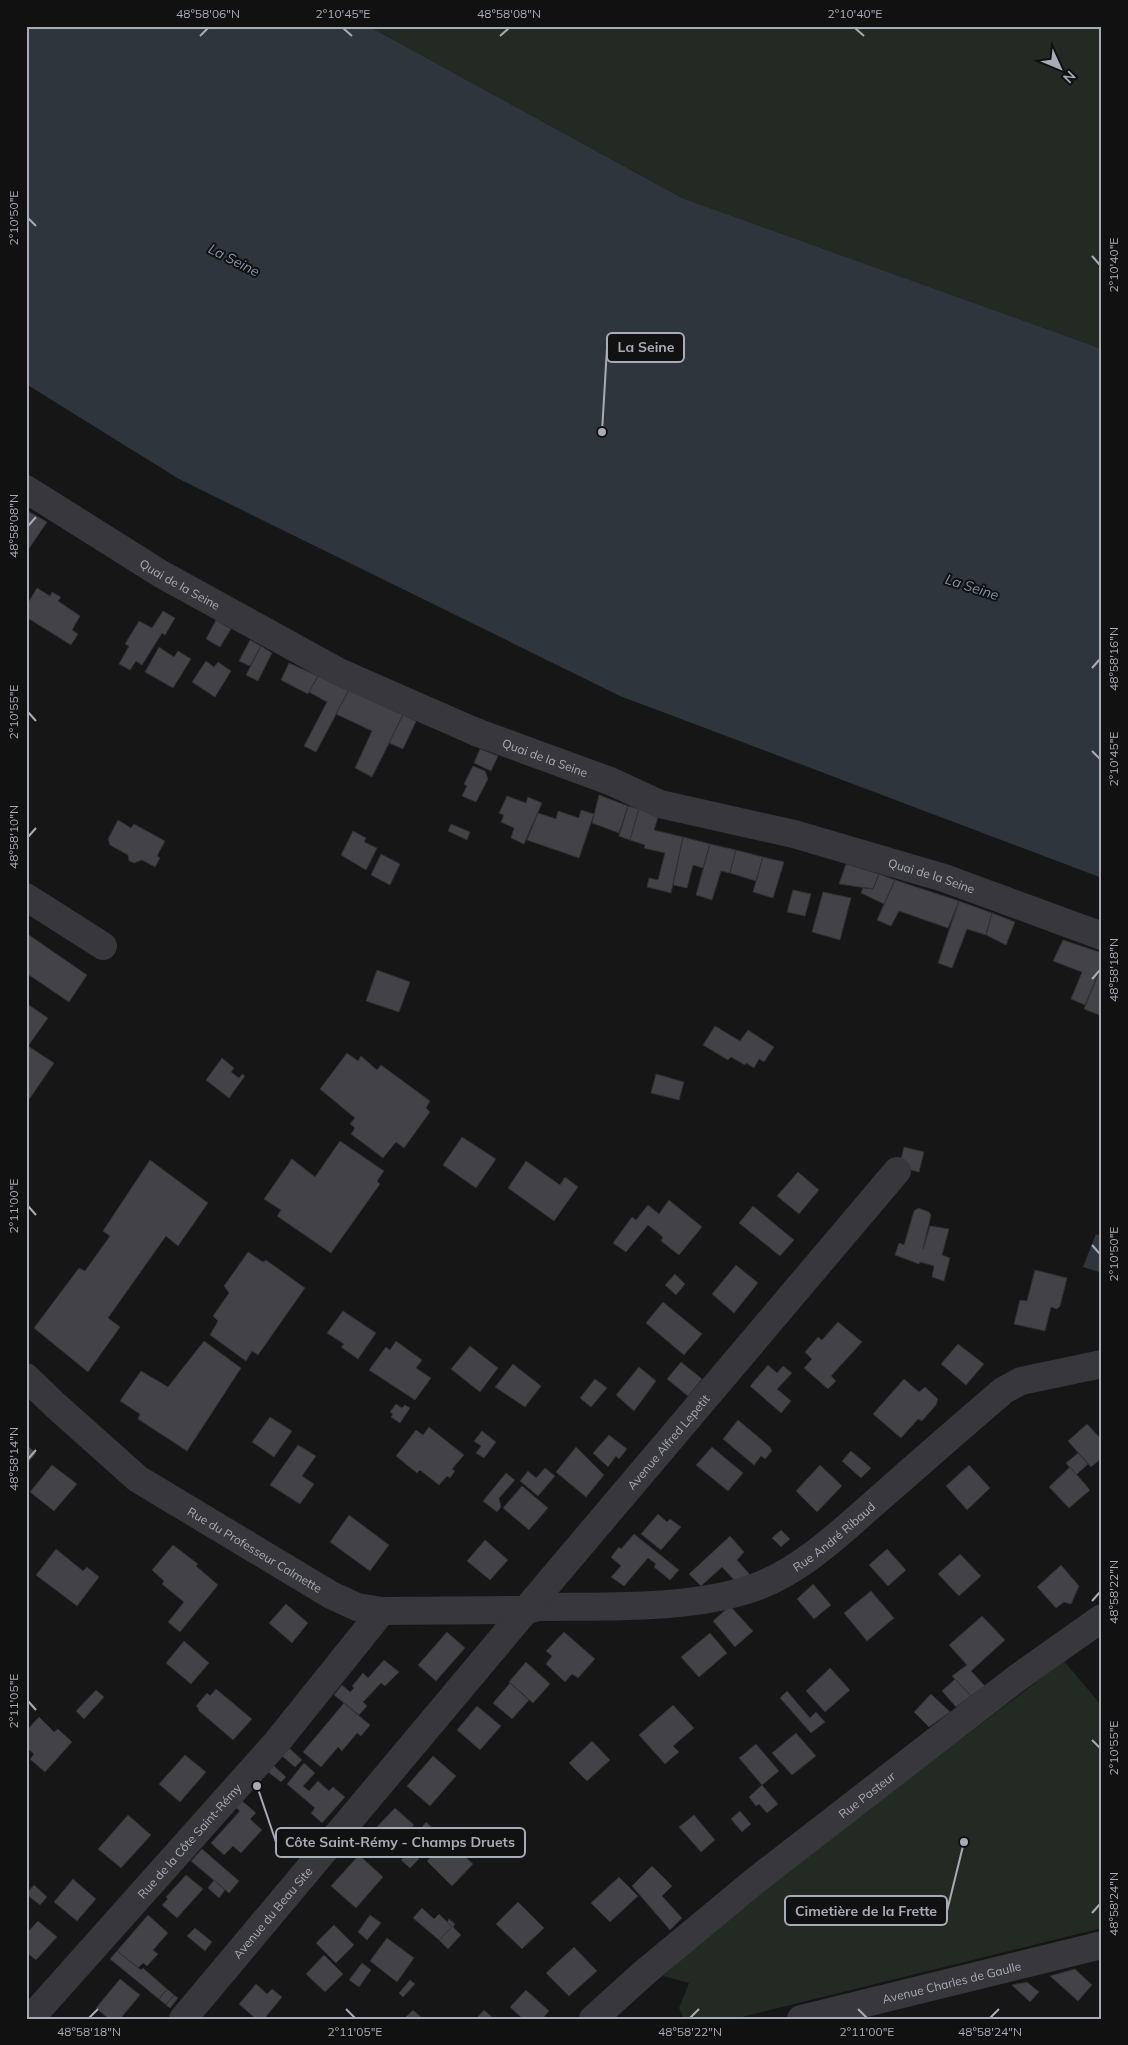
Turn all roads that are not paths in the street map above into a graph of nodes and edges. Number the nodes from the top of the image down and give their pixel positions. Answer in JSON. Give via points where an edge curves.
{"nodes":[{"id":1,"x":26,"y":489,"type":"edge"},
{"id":2,"x":26,"y":896,"type":"edge"},
{"id":3,"x":1102,"y":936,"type":"edge"},
{"id":4,"x":103,"y":946,"type":"dead end"},
{"id":5,"x":897,"y":1171,"type":"dead end"},
{"id":6,"x":1102,"y":1364,"type":"edge"},
{"id":7,"x":26,"y":1377,"type":"edge"},
{"id":8,"x":525,"y":1610,"type":"junction"},
{"id":9,"x":382,"y":1611,"type":"junction"},
{"id":10,"x":1102,"y":1618,"type":"edge"},
{"id":11,"x":438,"y":1714,"type":"joint"},
{"id":12,"x":1102,"y":1945,"type":"edge"},
{"id":13,"x":38,"y":2011,"type":"edge"},
{"id":14,"x":183,"y":2019,"type":"edge"},
{"id":15,"x":593,"y":2019,"type":"edge"},
{"id":16,"x":800,"y":2019,"type":"edge"}],
"edges":[{"from":1,"to":3,"type":"street","name":"Quai de la Seine","via":[[161,574],[339,672],[476,732],[610,781],[660,804],[794,834],[944,878]]},
{"from":2,"to":4,"type":"street"},
{"from":5,"to":8,"type":"street","name":"Avenue Alfred Lepetit"},
{"from":6,"to":8,"type":"street","name":"Rue André Ribaud","via":[[1021,1381],[1004,1390],[840,1532],[771,1581],[713,1598],[650,1606],[539,1607]]},
{"from":7,"to":9,"type":"street","name":"Rue du Professeur Calmette","via":[[138,1479],[331,1595],[356,1607]]},
{"from":8,"to":9,"type":"street","name":"Rue du Professeur Calmette"},
{"from":8,"to":11,"type":"street","name":"Avenue Alfred Lepetit"},
{"from":9,"to":13,"type":"street","name":"Rue de la Côte Saint-Rémy","via":[[277,1742]]},
{"from":10,"to":15,"type":"street","name":"Rue Pasteur","via":[[1017,1678],[764,1874]]},
{"from":11,"to":14,"type":"street","name":"Avenue du Beau Site"},
{"from":12,"to":16,"type":"street","name":"Avenue Charles de Gaulle"}]}
